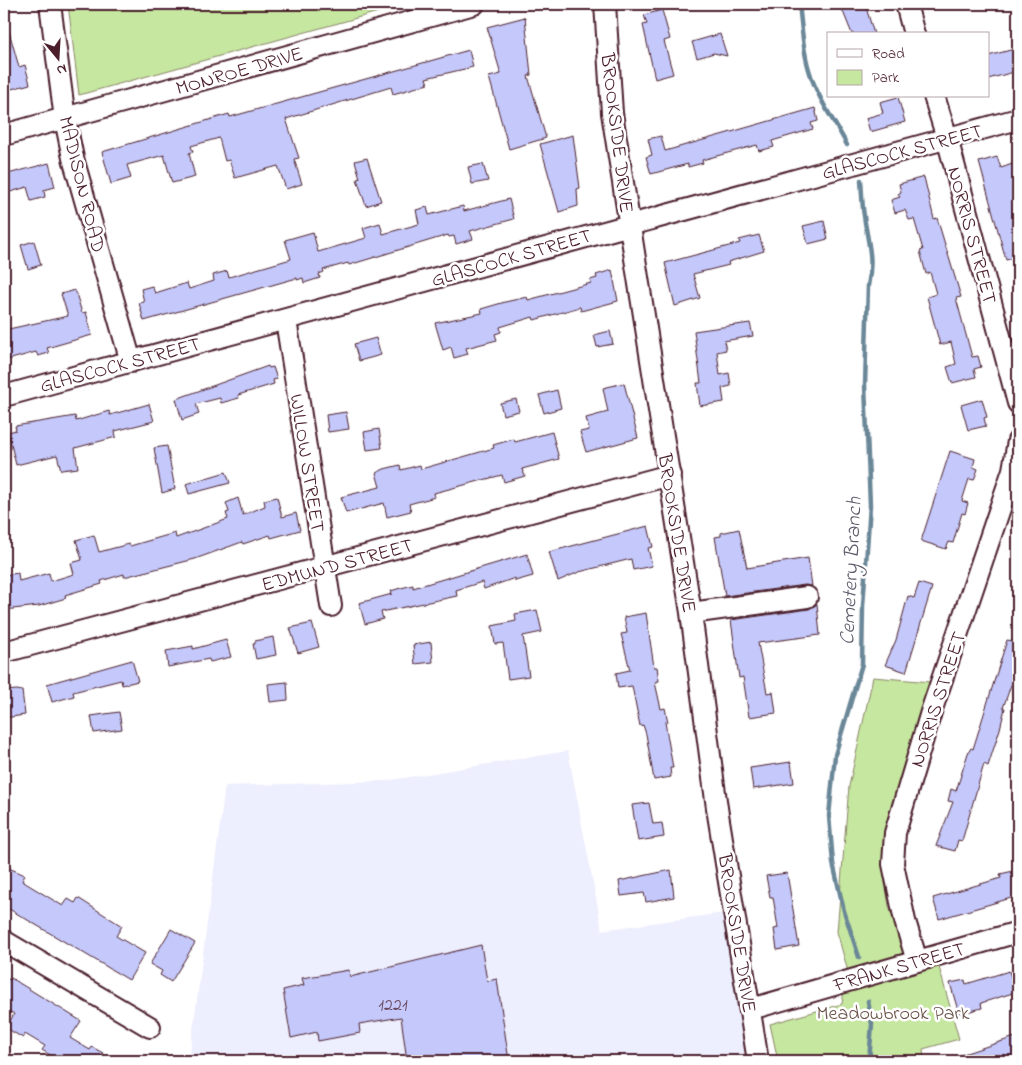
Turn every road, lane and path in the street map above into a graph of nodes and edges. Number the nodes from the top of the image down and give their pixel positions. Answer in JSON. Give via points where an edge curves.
{"nodes":[{"id":1,"x":50,"y":4,"type":"edge"},
{"id":2,"x":474,"y":4,"type":"edge"},
{"id":3,"x":605,"y":4,"type":"edge"},
{"id":4,"x":906,"y":4,"type":"edge"},
{"id":5,"x":913,"y":32,"type":"edge"},
{"id":6,"x":935,"y":98,"type":"edge"},
{"id":7,"x":65,"y":118,"type":"junction"},
{"id":8,"x":1018,"y":119,"type":"edge"},
{"id":9,"x":4,"y":135,"type":"edge"},
{"id":10,"x":947,"y":138,"type":"junction"},
{"id":11,"x":629,"y":225,"type":"junction"},
{"id":12,"x":286,"y":320,"type":"junction"},
{"id":13,"x":130,"y":362,"type":"junction"},
{"id":14,"x":4,"y":396,"type":"edge"},
{"id":15,"x":1018,"y":403,"type":"edge"},
{"id":16,"x":1018,"y":441,"type":"edge"},
{"id":17,"x":670,"y":475,"type":"junction"},
{"id":18,"x":325,"y":568,"type":"junction"},
{"id":19,"x":807,"y":597,"type":"dead end"},
{"id":20,"x":331,"y":606,"type":"dead end"},
{"id":21,"x":691,"y":613,"type":"junction"},
{"id":22,"x":4,"y":652,"type":"edge"},
{"id":23,"x":1018,"y":932,"type":"edge"},
{"id":24,"x":4,"y":941,"type":"edge"},
{"id":25,"x":916,"y":961,"type":"junction"},
{"id":26,"x":751,"y":1009,"type":"junction"},
{"id":27,"x":150,"y":1027,"type":"dead end"},
{"id":28,"x":758,"y":1061,"type":"edge"}],
"edges":[{"from":1,"to":7,"type":"street","name":"MADISON ROAD"},
{"from":2,"to":7,"type":"street","name":"MONROE DRIVE"},
{"from":3,"to":11,"type":"street","name":"BROOKSIDE DRIVE","via":[[612,112]]},
{"from":4,"to":5,"type":"street"},
{"from":6,"to":10,"type":"street","name":"NORRIS STREET"},
{"from":7,"to":9,"type":"street","name":"MONROE DRIVE"},
{"from":7,"to":13,"type":"street","name":"MADISON ROAD","via":[[73,158]]},
{"from":8,"to":10,"type":"street","name":"GLASCOCK STREET"},
{"from":10,"to":11,"type":"street","name":"GLASCOCK STREET"},
{"from":10,"to":15,"type":"street","name":"NORRIS STREET"},
{"from":11,"to":12,"type":"street","name":"GLASCOCK STREET"},
{"from":11,"to":17,"type":"street","name":"BROOKSIDE DRIVE"},
{"from":12,"to":13,"type":"street","name":"GLASCOCK STREET"},
{"from":12,"to":18,"type":"street","name":"WILLOW STREET"},
{"from":13,"to":14,"type":"street","name":"GLASCOCK STREET"},
{"from":16,"to":25,"type":"street","name":"NORRIS STREET","via":[[1012,470],[931,712],[895,833],[893,864]]},
{"from":17,"to":18,"type":"street","name":"EDMUND STREET"},
{"from":17,"to":21,"type":"street","name":"BROOKSIDE DRIVE"},
{"from":18,"to":20,"type":"street","name":"WILLOW STREET"},
{"from":18,"to":22,"type":"street","name":"EDMUND STREET"},
{"from":19,"to":21,"type":"street"},
{"from":21,"to":26,"type":"street","name":"BROOKSIDE DRIVE","via":[[718,808]]},
{"from":23,"to":25,"type":"street","name":"FRANK STREET"},
{"from":24,"to":27,"type":"street"},
{"from":25,"to":26,"type":"street","name":"FRANK STREET"},
{"from":26,"to":28,"type":"street","name":"BROOKSIDE DRIVE"}]}
